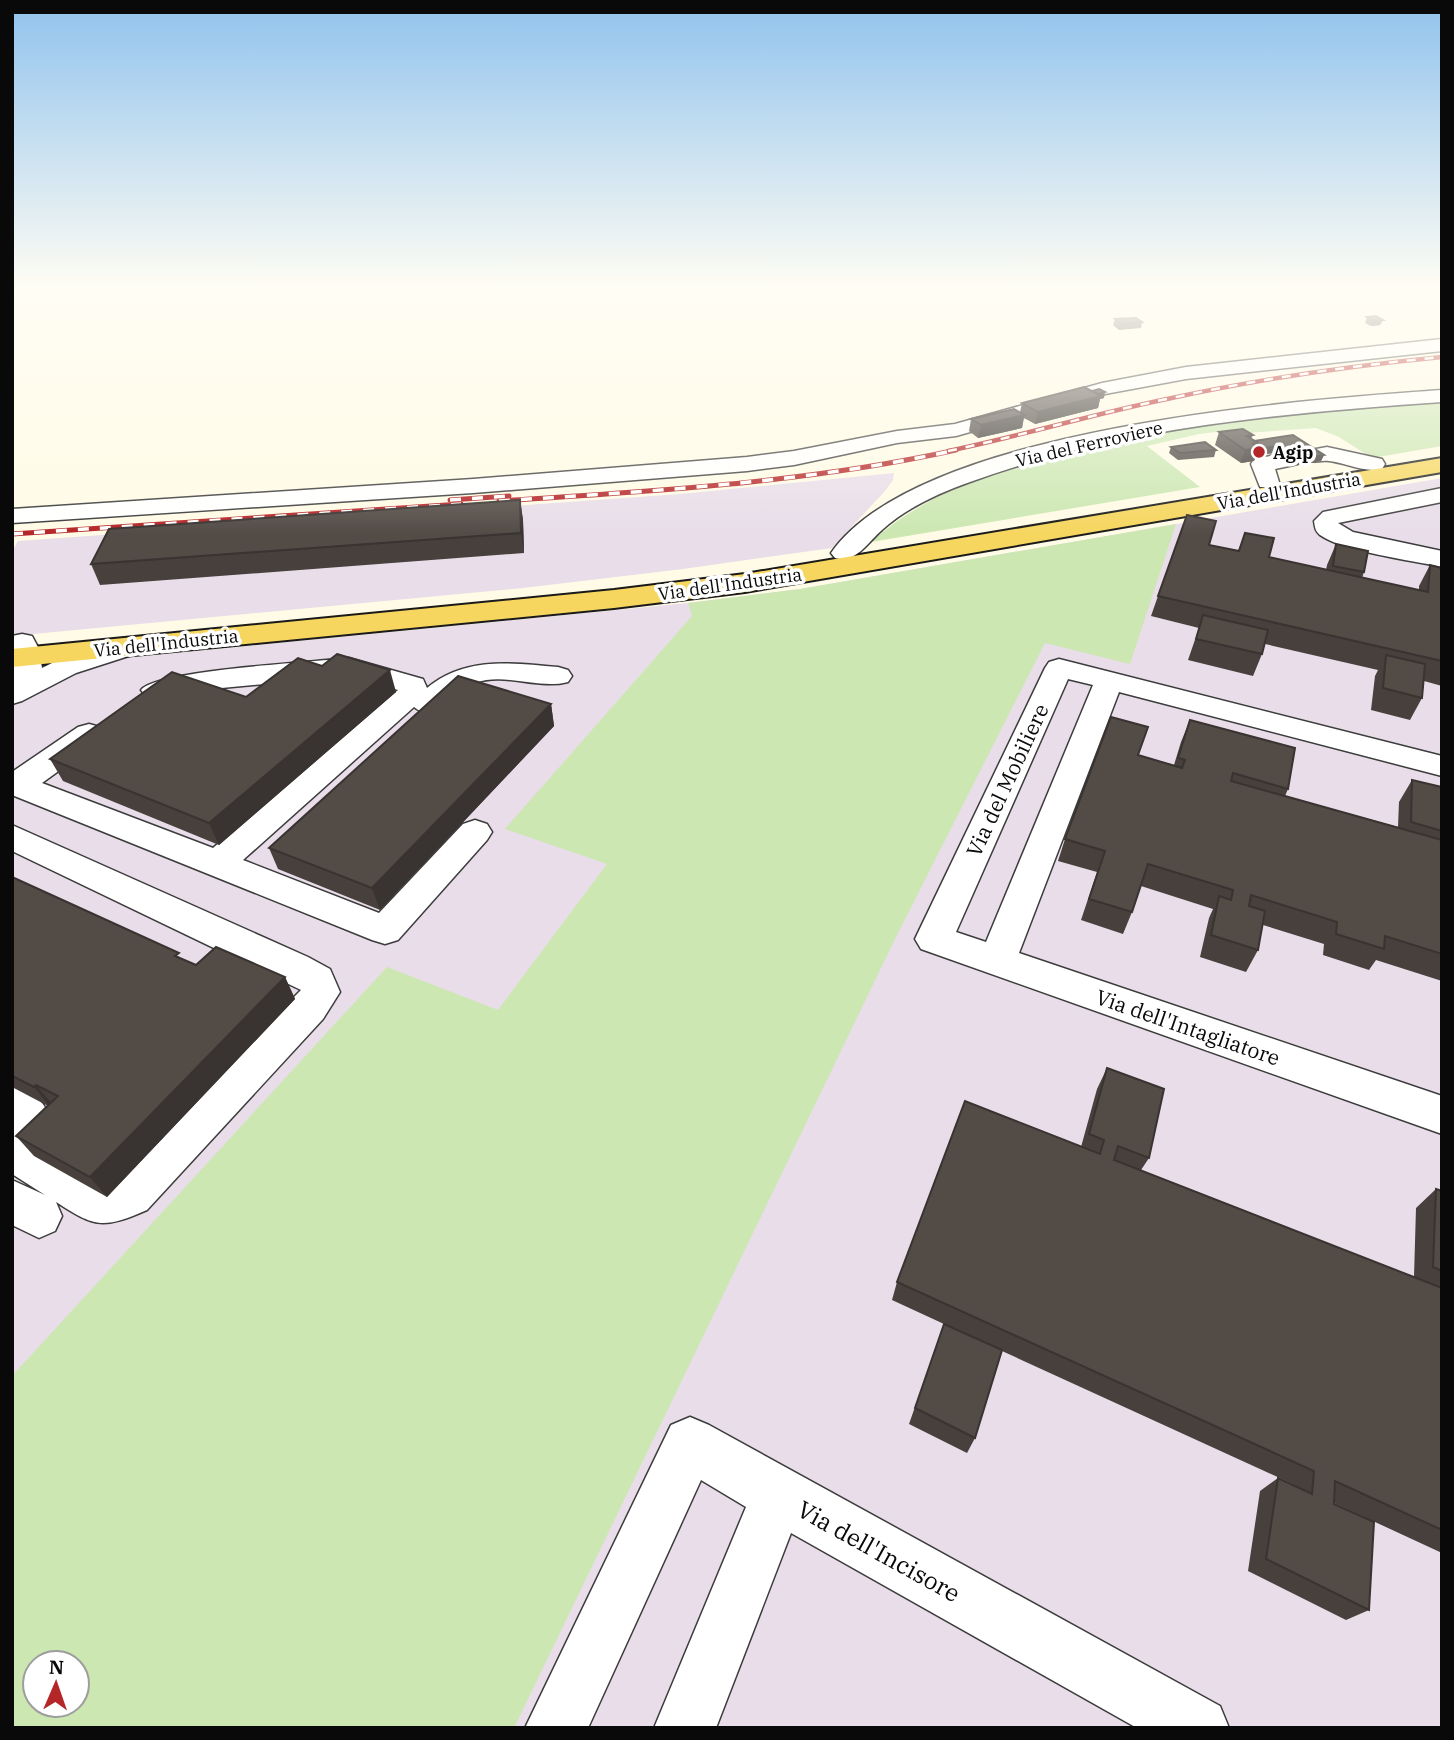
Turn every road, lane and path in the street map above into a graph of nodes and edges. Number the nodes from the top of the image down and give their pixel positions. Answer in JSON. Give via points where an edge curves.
{"nodes":[{"id":1,"x":1193,"y":372,"type":"edge"},
{"id":2,"x":1442,"y":396,"type":"edge"},
{"id":3,"x":1442,"y":452,"type":"edge"},
{"id":4,"x":1313,"y":456,"type":"edge"},
{"id":5,"x":1286,"y":460,"type":"edge"},
{"id":6,"x":1374,"y":464,"type":"junction"},
{"id":7,"x":1442,"y":465,"type":"edge"},
{"id":8,"x":1268,"y":482,"type":"junction"},
{"id":9,"x":1442,"y":495,"type":"edge"},
{"id":10,"x":12,"y":516,"type":"edge"},
{"id":11,"x":844,"y":553,"type":"junction"},
{"id":12,"x":1442,"y":559,"type":"edge"},
{"id":13,"x":128,"y":647,"type":"junction"},
{"id":14,"x":17,"y":650,"type":"edge"},
{"id":15,"x":558,"y":676,"type":"dead end"},
{"id":16,"x":1110,"y":680,"type":"junction"},
{"id":17,"x":12,"y":694,"type":"edge"},
{"id":18,"x":1442,"y":766,"type":"edge"},
{"id":19,"x":15,"y":784,"type":"edge"},
{"id":20,"x":475,"y":832,"type":"dead end"},
{"id":21,"x":12,"y":837,"type":"edge"},
{"id":22,"x":229,"y":869,"type":"junction"},
{"id":23,"x":934,"y":939,"type":"joint"},
{"id":24,"x":997,"y":961,"type":"junction"},
{"id":25,"x":12,"y":1103,"type":"edge"},
{"id":26,"x":1442,"y":1115,"type":"edge"},
{"id":27,"x":778,"y":1495,"type":"junction"},
{"id":28,"x":556,"y":1728,"type":"edge"},
{"id":29,"x":685,"y":1728,"type":"edge"},
{"id":30,"x":1198,"y":1728,"type":"edge"}],
"edges":[{"from":1,"to":10,"type":"street","via":[[1102,388],[956,430],[747,464]]},
{"from":2,"to":11,"type":"street","name":"Via del Ferroviere","via":[[1208,419],[1037,454],[953,481],[914,499],[882,517]]},
{"from":3,"to":6,"type":"main road","name":"Via dell'Industria"},
{"from":4,"to":6,"type":"street","via":[[1327,454]]},
{"from":5,"to":8,"type":"street","via":[[1262,464]]},
{"from":6,"to":8,"type":"main road","name":"Via dell'Industria"},
{"from":7,"to":13,"type":"main road","name":"Via dell'Industria","via":[[745,583]]},
{"from":8,"to":11,"type":"main road","name":"Via dell'Industria"},
{"from":9,"to":12,"type":"street","via":[[1326,521],[1326,528],[1345,538]]},
{"from":11,"to":14,"type":"main road","name":"Via dell'Industria","via":[[616,585]]},
{"from":13,"to":14,"type":"main road","name":"Via dell'Industria"},
{"from":13,"to":17,"type":"street","via":[[66,667]]},
{"from":14,"to":17,"type":"street","via":[[29,669]]},
{"from":15,"to":22,"type":"street","via":[[496,671],[457,680]]},
{"from":16,"to":18,"type":"street","name":"Via del Mobiliere"},
{"from":16,"to":23,"type":"street","name":"Via del Mobiliere","via":[[1059,668]]},
{"from":16,"to":24,"type":"street"},
{"from":19,"to":22,"type":"street"},
{"from":19,"to":22,"type":"street","via":[[151,691],[176,684],[349,667],[413,685],[412,694]]},
{"from":20,"to":22,"type":"street","via":[[385,930]]},
{"from":21,"to":25,"type":"street","via":[[295,968],[316,980],[321,992],[131,1195],[112,1203],[95,1202],[20,1155],[28,1116]]},
{"from":23,"to":24,"type":"street","name":"Via dell'Intagliatore"},
{"from":24,"to":26,"type":"street","name":"Via dell'Intagliatore"},
{"from":27,"to":28,"type":"street","via":[[690,1444]]},
{"from":27,"to":29,"type":"street","name":"Via dell'Incisore"},
{"from":27,"to":30,"type":"street","name":"Via dell'Incisore"}]}
